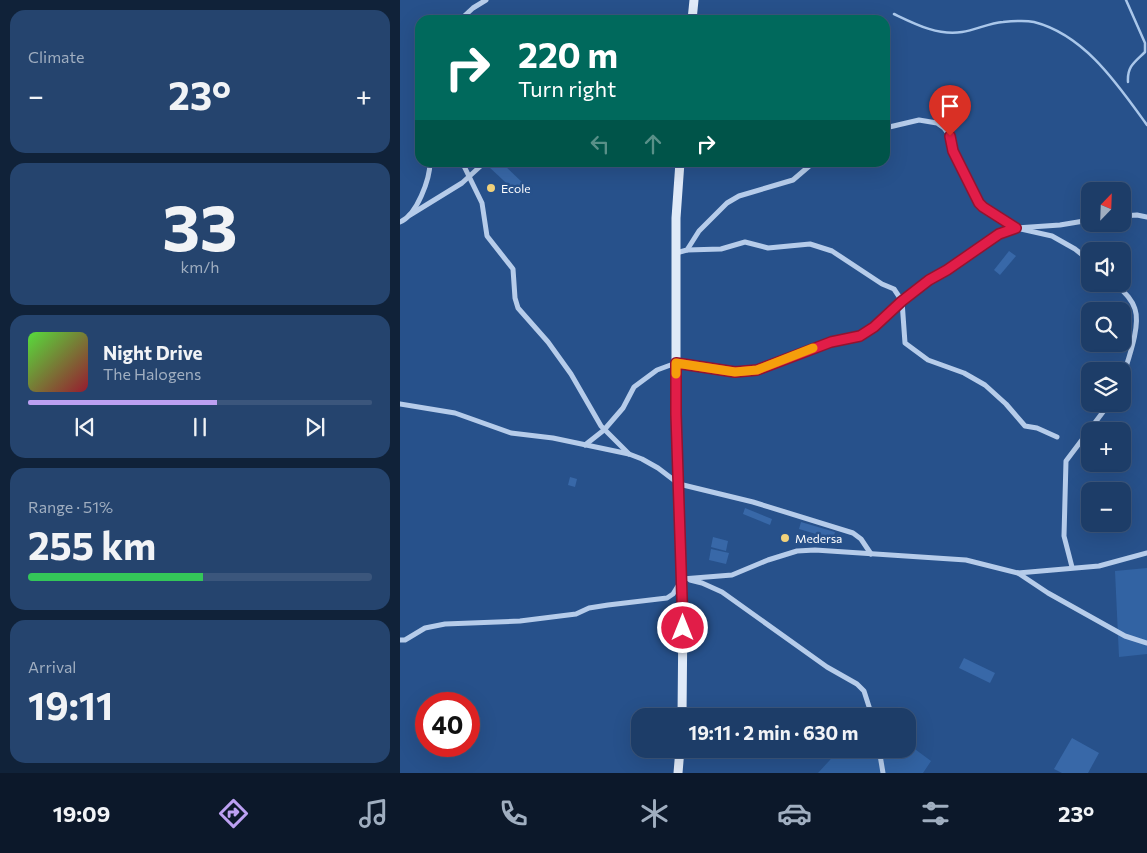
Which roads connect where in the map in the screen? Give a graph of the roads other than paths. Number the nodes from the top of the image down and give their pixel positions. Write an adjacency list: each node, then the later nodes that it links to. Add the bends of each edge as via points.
1 (486, 0): 3 (street)
2 (694, 0): 4 (street)
3 (465, 15)
4 (692, 15)
5 (890, 127): 17 (street, via 919,120 944,128 979,203)
6 (429, 167): 12 (street, via 427,180)
7 (465, 167): 11 (street)
8 (480, 167): 11 (street)
9 (680, 167): 19 (street)
10 (808, 167): 18 (street, via 793,180 739,196 727,203 699,231)
11 (470, 176): 12 (street); 27 (street, via 482,202 488,236 513,269 518,308 571,374)
12 (410, 215): 15 (street)
13 (1131, 215): 14 (street)
14 (1147, 217)
15 (400, 222)
16 (1081, 222): 17 (street)
17 (1016, 228): 20 (street, via 1052,236); 22 (street, via 999,234)
18 (687, 250): 19 (street); 22 (street, via 721,249 745,242 768,248 810,244 832,251 894,289)
19 (676, 253): 24 (street)
20 (1081, 254)
21 (1123, 292): 23 (street, via 1136,311 1136,332)
22 (902, 301): 24 (street, via 860,336 831,342 757,370 735,372); 28 (street, via 906,343 928,360 964,373 985,385 1025,426)
23 (1127, 362)
24 (676, 363): 27 (street, via 640,381); 31 (street)
25 (400, 404): 29 (street, via 455,413 511,432)
26 (1103, 412): 34 (street, via 1066,461 1064,536)
27 (604, 430): 29 (street); 30 (street)
28 (1057, 437)
29 (586, 445): 30 (street)
30 (629, 454): 31 (street, via 642,458)
31 (678, 484): 32 (street, via 753,502 853,533); 36 (street)
32 (871, 554): 35 (street, via 966,560); 36 (street, via 797,551 732,574)
33 (1147, 554): 34 (street, via 1099,566)
34 (1072, 567): 35 (street)
35 (1018, 573): 38 (street, via 1125,636)
36 (682, 578): 37 (street, via 674,594 667,598 520,621 445,624 425,628); 39 (street); 40 (street, via 722,592 827,667 857,684 864,691)
37 (400, 640)
38 (1147, 643)
39 (682, 708)
40 (869, 708)
41 (679, 758): 43 (street)
42 (880, 758): 44 (street)
43 (678, 773)
44 (883, 773)

